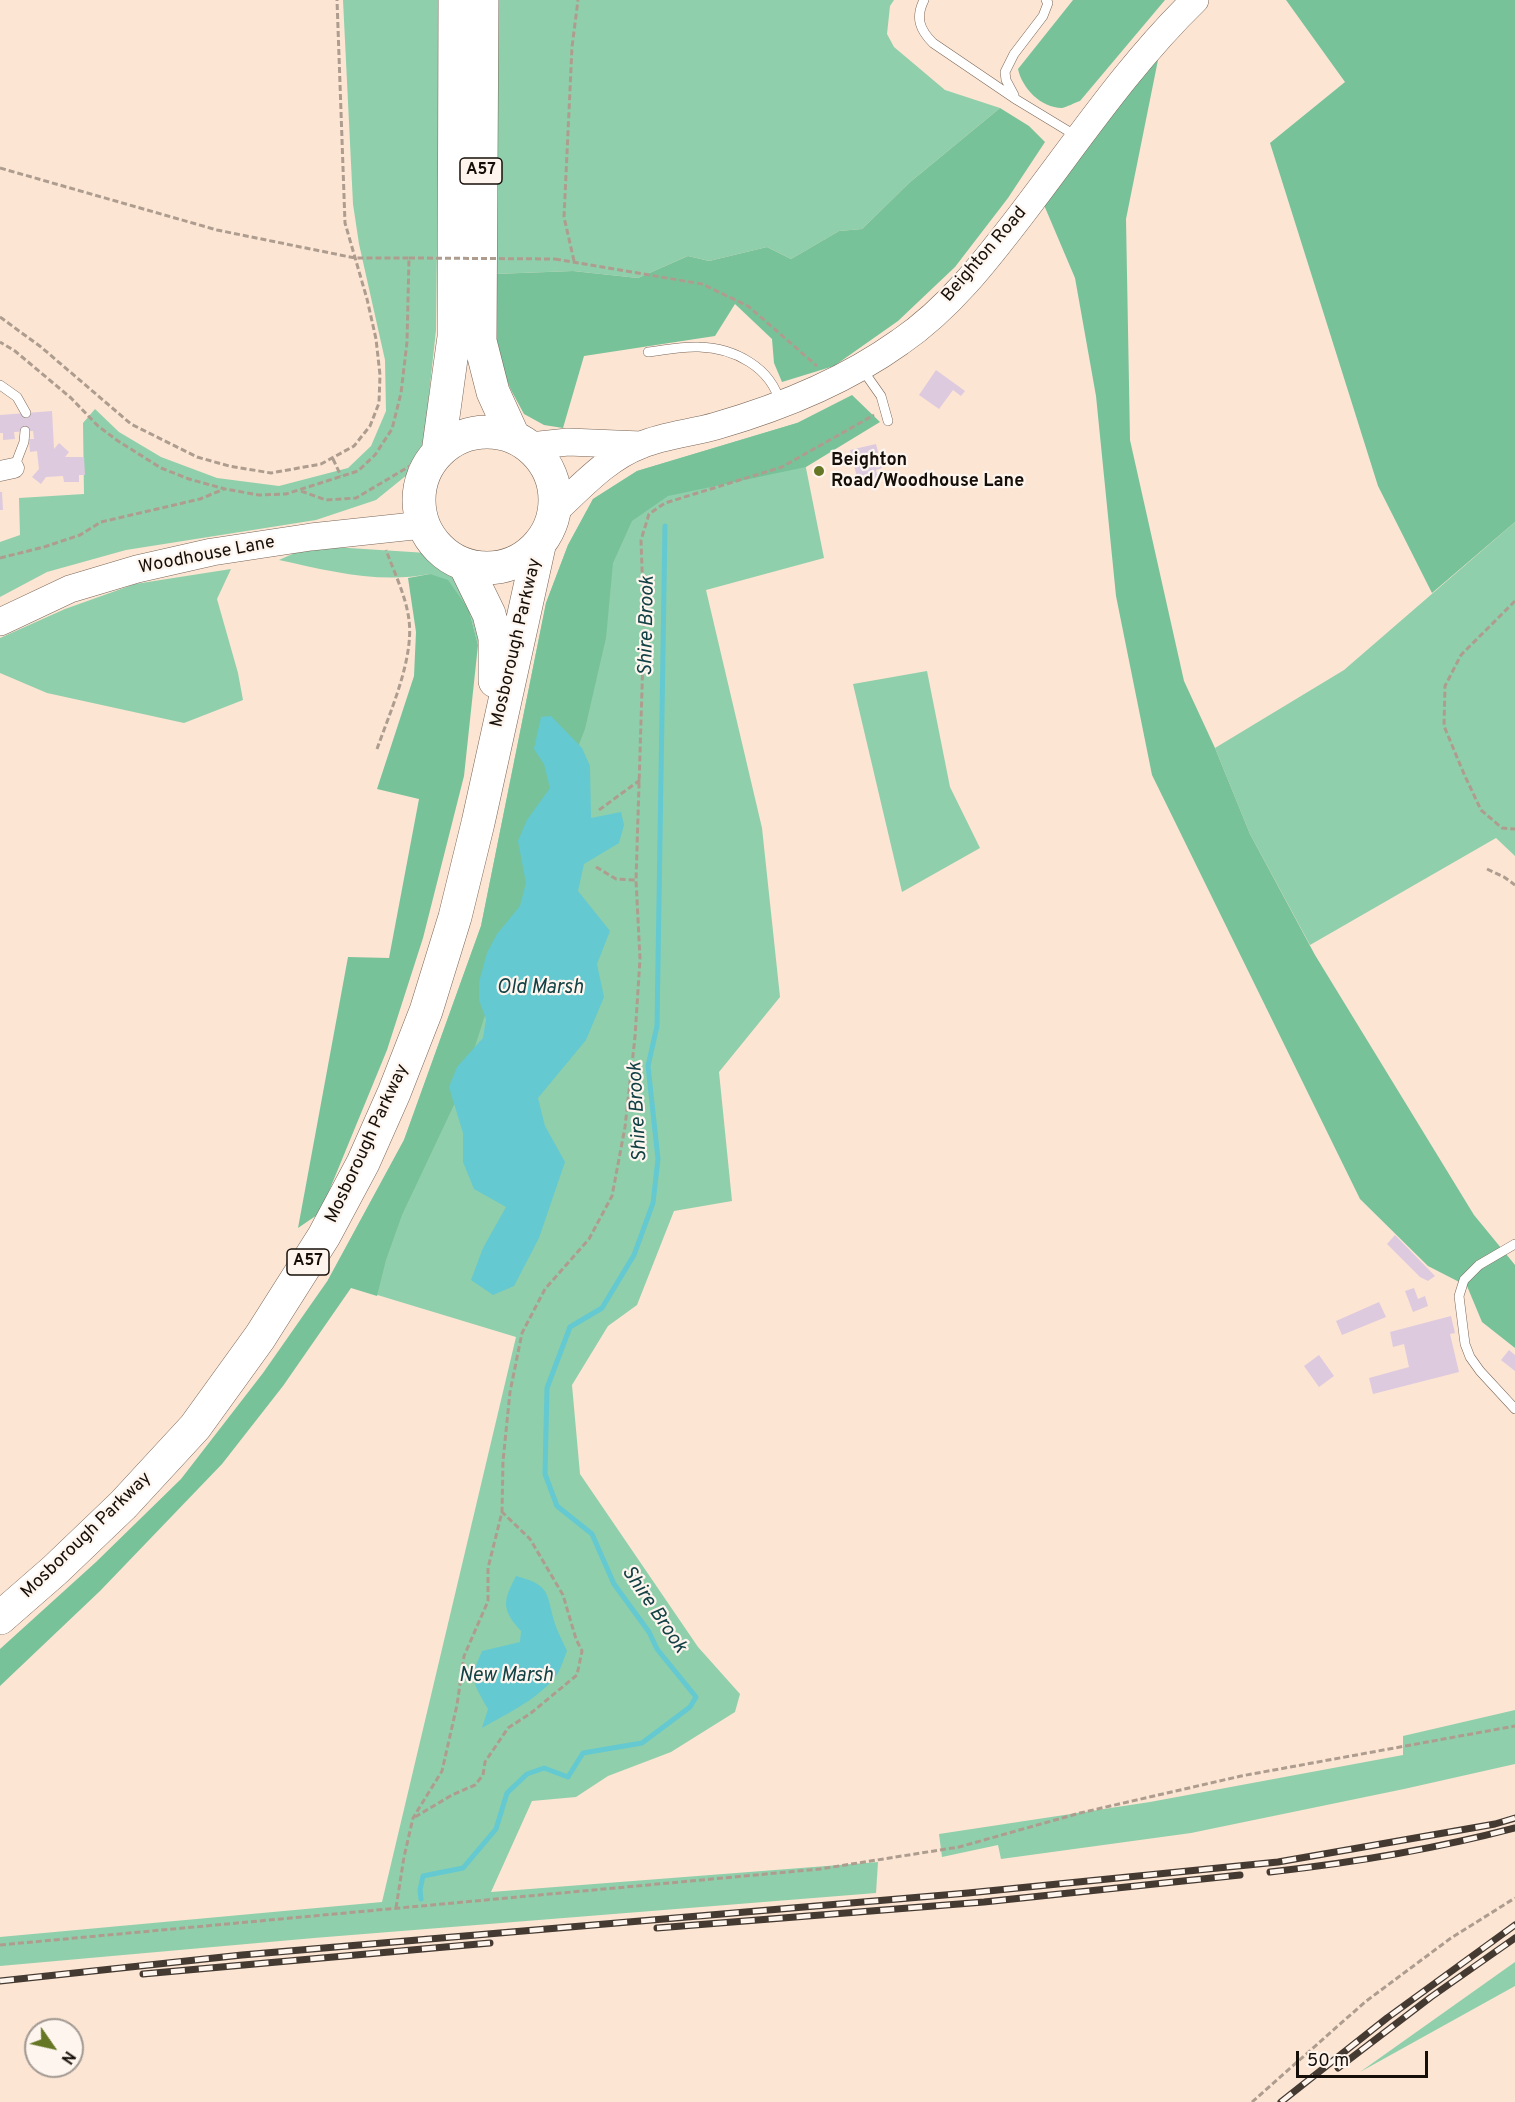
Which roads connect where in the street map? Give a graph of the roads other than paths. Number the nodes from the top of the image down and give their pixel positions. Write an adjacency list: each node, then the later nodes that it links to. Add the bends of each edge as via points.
1 (455, 0): 17 (highway, A57, via 454,337)
2 (482, 0): 15 (highway, A57, via 480,341 494,392)
3 (924, 0): 6 (lane, via 919,23 933,44)
4 (1046, 0): 6 (lane, via 1043,16 1005,72)
5 (1195, 0): 7 (street, Beighton Road, via 1140,59)
6 (1017, 100): 7 (lane)
7 (1080, 138): 9 (street, Beighton Road, via 967,282 902,341)
8 (648, 352): 11 (lane, via 697,347 722,349 759,369 777,391)
9 (861, 368): 11 (street, Beighton Road); 13 (lane, via 881,396)
10 (0, 385): 12 (lane, via 17,397)
11 (780, 405): 16 (street, Beighton Road)
12 (26, 413)
13 (888, 421)
14 (25, 431): 18 (lane)
15 (522, 441): 16 (street, Beighton Road); 17 (highway, via 479,431 457,439); 19 (highway, via 550,473)
16 (641, 445): 19 (street, Beighton Road, via 612,461)
17 (436, 455): 20 (highway, via 423,475 418,498)
18 (7, 470)
19 (555, 511): 21 (highway)
20 (423, 525): 22 (highway, via 444,554); 23 (street, Woodhouse Lane, via 212,552 137,569 70,589)
21 (539, 546): 22 (highway, via 520,561 501,568); 24 (highway, Mosborough Parkway / A57)
22 (465, 566): 24 (highway, Mosborough Parkway / A57, via 489,614 495,638)
23 (0, 622)
24 (496, 740): 27 (highway, Mosborough Parkway / A57, via 457,906 426,1011 363,1163 324,1236 260,1337 195,1427 123,1505)
25 (1515, 1244): 26 (lane, via 1479,1265 1464,1280 1459,1296 1470,1357)
26 (1515, 1409)
27 (0, 1618)

